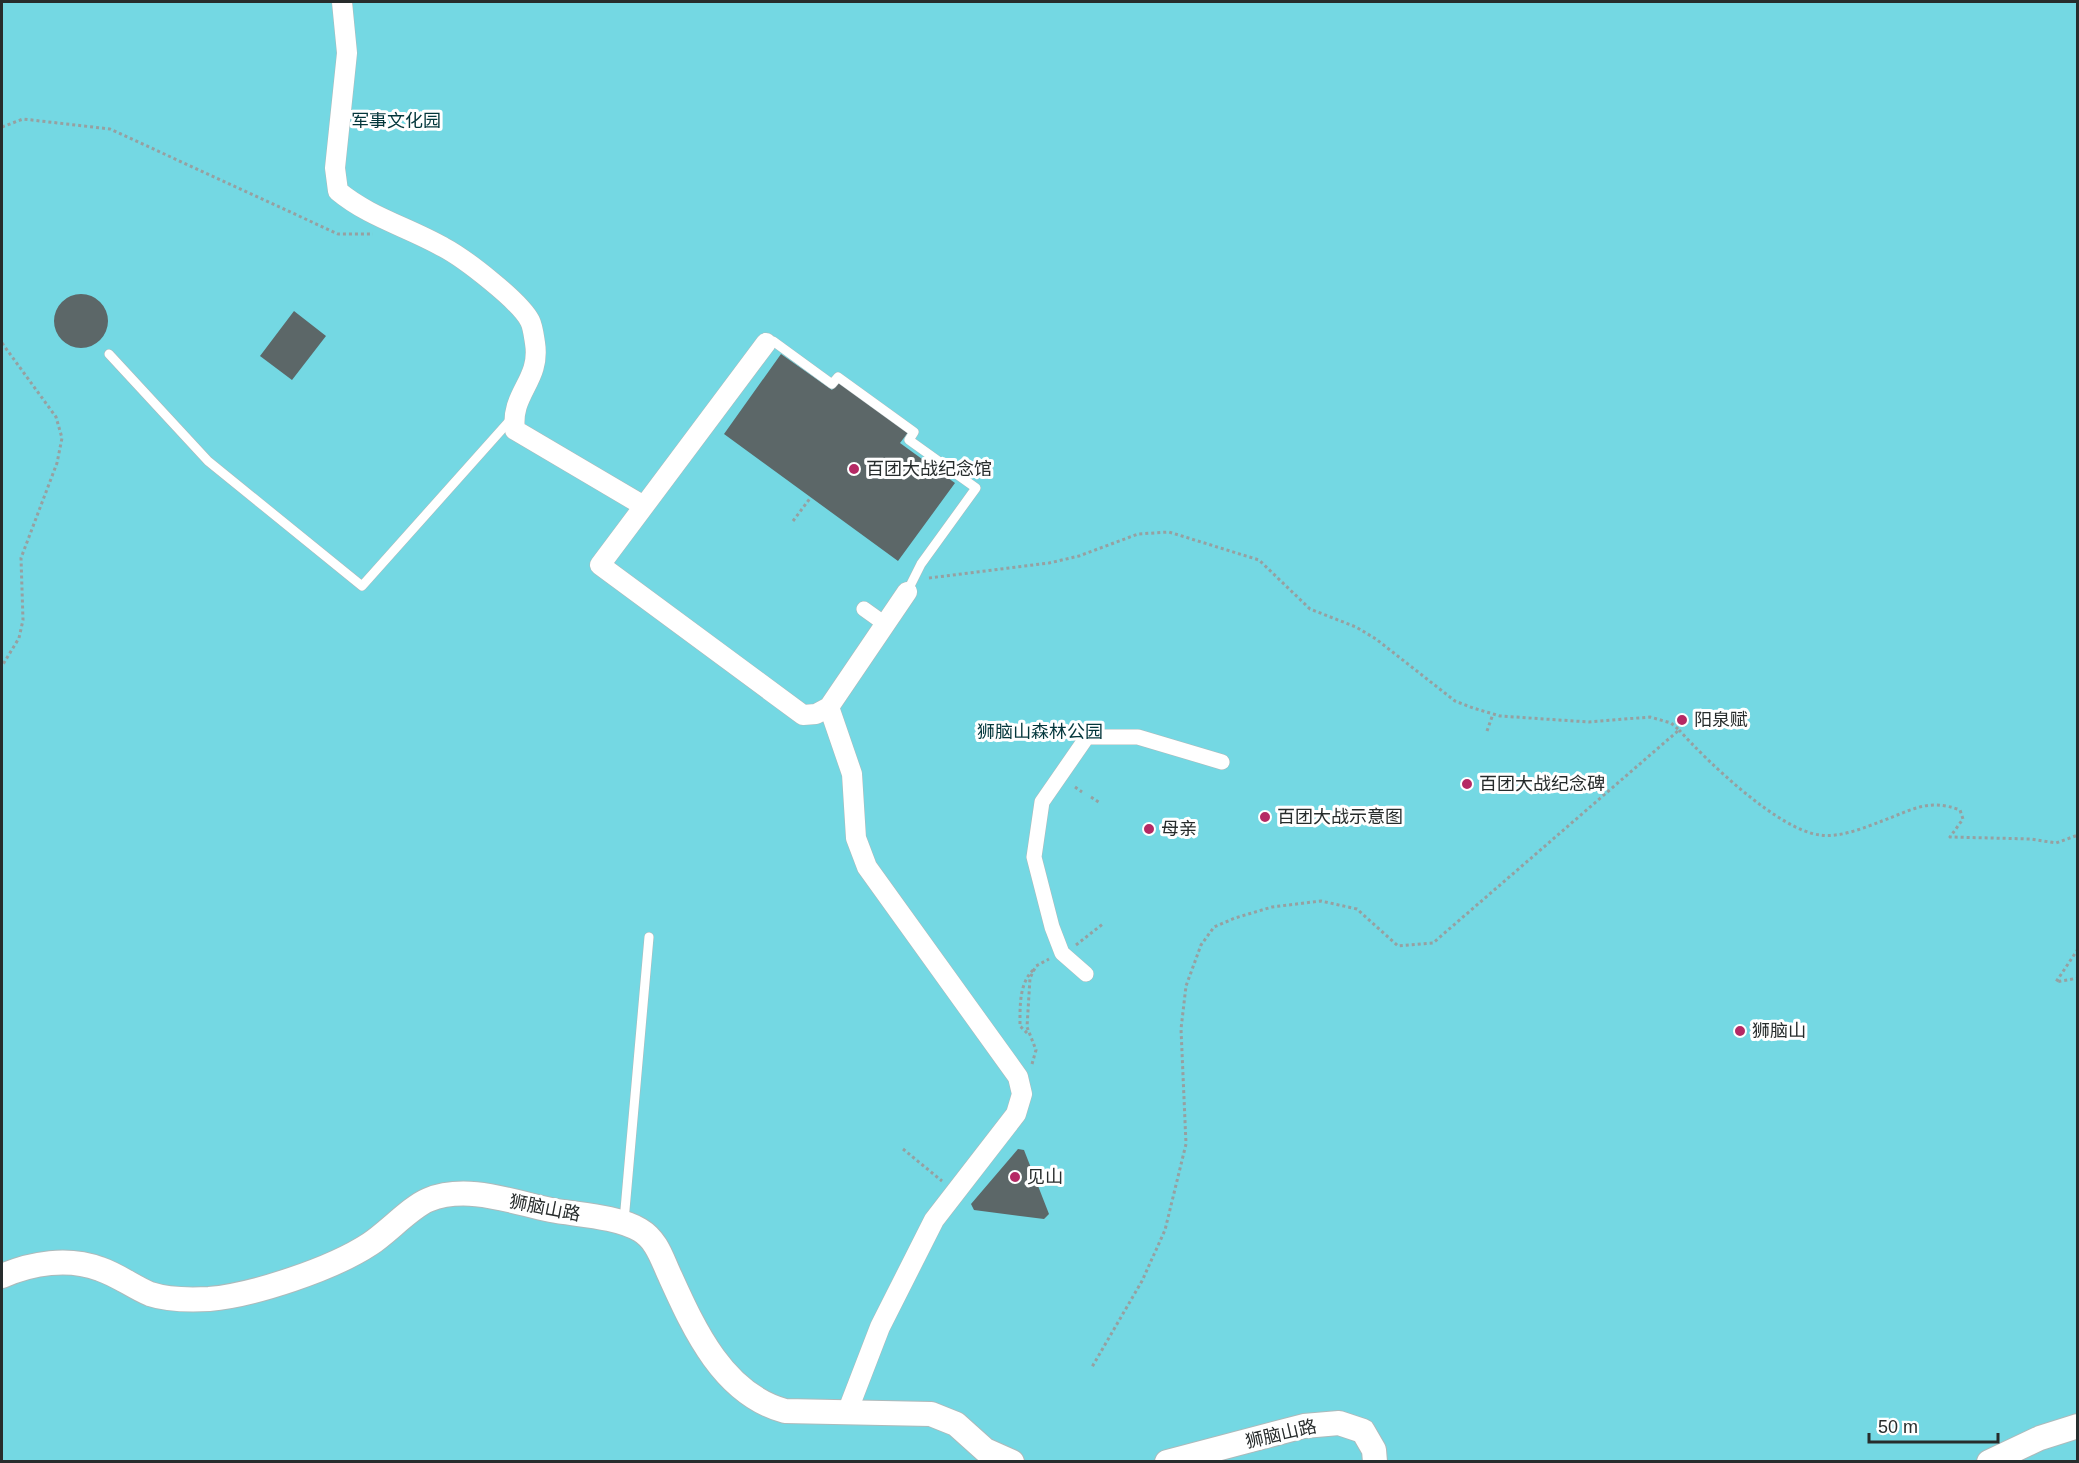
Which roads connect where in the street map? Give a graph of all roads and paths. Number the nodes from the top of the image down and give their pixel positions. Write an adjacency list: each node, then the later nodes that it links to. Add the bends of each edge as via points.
1 (342, 2): 3 (street, via 347,53 335,168 338,191 357,207)
2 (2, 127): 3 (path, via 23,119 110,129 338,234 370,235)
3 (396, 225): 7 (street, via 444,247 488,279 530,320 537,358)
4 (2, 343): 14 (path, via 56,417 62,438 57,463 21,558 23,620 19,638)
5 (766, 343): 9 (street); 11 (lane, via 773,341 832,384 838,376 914,432 909,440 976,488 921,564)
6 (109, 354): 7 (lane, via 208,461 362,586)
7 (513, 416): 9 (street, via 515,430)
8 (811, 497): 10 (path)
9 (644, 506): 15 (street, via 600,565 803,714 816,714)
10 (793, 521)
11 (907, 592): 13 (street); 16 (path, via 927,578 1049,563 1138,534 1169,532 1260,560 1310,609 1376,639 1455,701)
12 (864, 609): 13 (street)
13 (885, 624): 15 (street)
14 (2, 666)
15 (829, 707): 36 (street, via 852,774 856,838 867,867 1018,1077 1022,1094 1016,1114)
16 (1493, 714): 17 (path, via 1607,722 1650,717 1671,723); 18 (path)
17 (1679, 730): 24 (path, via 1713,767 1793,827 1808,833 1823,836 1860,829 1923,806 1942,804 1960,810 1964,819 1950,837 2031,838 2056,843); 39 (path, via 1433,943 1398,946 1357,909 1321,901 1272,907 1214,927 1201,945 1186,986 1181,1029 1186,1144 1165,1230 1142,1281)
18 (1486, 731)
19 (1222, 762): 30 (street, via 1138,736 1087,737 1047,795 1039,811 1034,857 1062,953)
20 (1074, 787): 21 (path)
21 (1082, 792)
22 (1091, 797): 23 (path)
23 (1100, 803)
24 (2078, 835)
25 (1104, 923): 27 (path)
26 (649, 937): 37 (lane)
27 (1075, 946)
28 (2078, 949): 32 (path, via 2056,982)
29 (1036, 966): 34 (path, via 1024,978 1020,1005 1020,1026)
30 (1086, 974)
31 (1030, 978): 33 (path)
32 (2078, 978)
33 (1027, 1027)
34 (1028, 1034)
35 (903, 1149): 36 (path)
36 (955, 1191): 40 (street, via 934,1220 879,1327)
37 (624, 1224): 38 (street, 狮脑山路, via 479,1194 451,1195 428,1200 369,1245 336,1261 222,1298 173,1299 150,1294 99,1268 69,1262 36,1264); 40 (street, 狮脑山路, via 648,1235 656,1245 688,1316 708,1349 744,1391 785,1411)
38 (2, 1276)
39 (1092, 1367)
40 (848, 1410): 42 (street, 狮脑山路, via 931,1414 956,1424 984,1450)
41 (2078, 1426): 45 (street)
42 (1012, 1461)
43 (1167, 1461): 44 (street, 狮脑山路, via 1304,1426 1339,1423 1363,1431 1374,1450)
44 (1375, 1461)
45 (1989, 1461)

